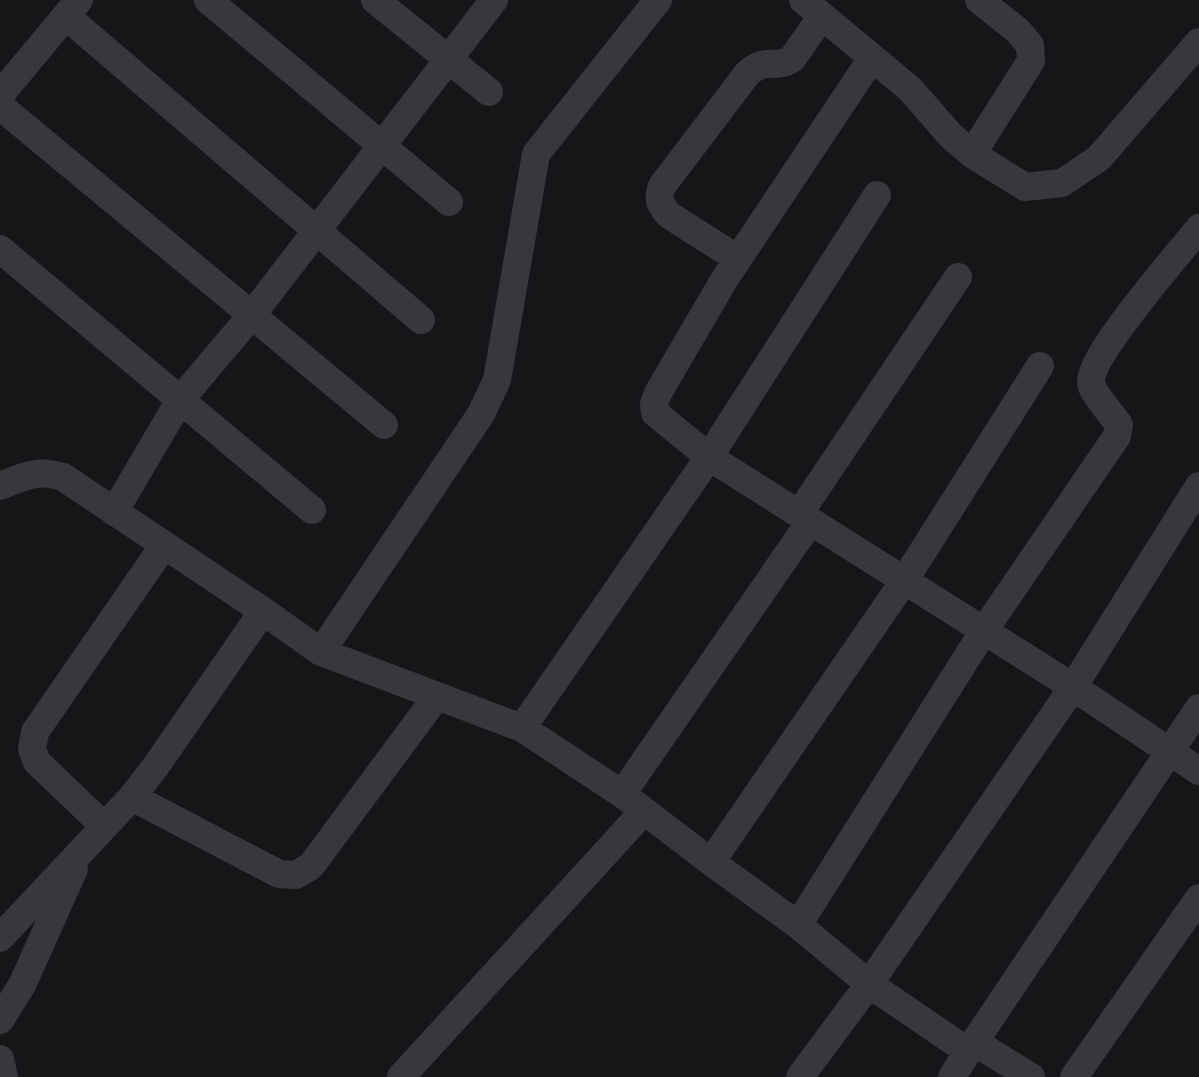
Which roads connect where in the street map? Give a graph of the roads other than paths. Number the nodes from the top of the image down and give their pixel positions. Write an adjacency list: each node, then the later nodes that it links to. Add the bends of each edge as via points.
1 (208, 0): 14 (street)
2 (375, 0): 10 (street)
3 (494, 0): 10 (street)
4 (658, 0): 38 (street, via 536,154 497,380 481,414)
5 (979, 0): 15 (street, via 1030,45 1031,61)
6 (73, 8): 12 (street); 19 (street)
7 (812, 8): 9 (street); 21 (street, via 792,59 785,64 761,63 747,74 658,196 669,215)
8 (1199, 42): 15 (street, via 1099,158 1062,183 1025,188)
9 (872, 58): 15 (street, via 910,89); 21 (street)
10 (447, 59): 11 (street); 14 (street)
11 (489, 92)
12 (0, 95)
13 (0, 106): 23 (street)
14 (381, 145): 17 (street); 19 (street)
15 (972, 154)
16 (878, 195): 28 (street)
17 (449, 202)
18 (1199, 228): 37 (street, via 1119,327 1096,364 1090,386 1119,425 1117,436)
19 (317, 230): 23 (street); 24 (street)
20 (0, 249): 26 (street)
21 (738, 259): 28 (street, via 654,404 655,413)
22 (958, 277): 33 (street)
23 (251, 316): 26 (street); 27 (street)
24 (421, 320)
25 (1040, 366): 35 (street)
26 (180, 400): 31 (street); 32 (street)
27 (384, 425)
28 (709, 457): 33 (street); 42 (street)
29 (0, 486): 32 (street, via 45,472 63,477)
30 (1199, 486): 39 (street)
31 (312, 510)
32 (114, 512): 34 (street)
33 (805, 518): 35 (street); 46 (street)
34 (164, 545): 36 (street); 47 (street, via 35,732 32,749 37,762)
35 (904, 581): 37 (street); 49 (street)
36 (263, 611): 38 (street); 45 (street)
37 (983, 632): 39 (street); 51 (street)
38 (321, 652): 40 (street)
39 (1073, 687): 43 (street); 53 (street)
40 (437, 696): 42 (street); 45 (street, via 310,866 296,875 279,874)
41 (1199, 708): 43 (street)
42 (522, 728): 46 (street)
43 (1171, 752): 44 (street); 55 (street)
44 (1199, 771)
45 (132, 797): 47 (street)
46 (633, 802): 49 (street); 58 (street)
47 (104, 826): 48 (street)
48 (83, 848): 52 (street); 54 (street, via 22,985)
49 (711, 862): 51 (street)
50 (1199, 898): 61 (street)
51 (798, 925): 53 (street)
52 (0, 938)
53 (869, 984): 55 (street, via 964,1049); 59 (street)
54 (0, 1020)
55 (963, 1058): 60 (street)
56 (0, 1059): 57 (street)
57 (4, 1077)
58 (401, 1077)
59 (800, 1077)
60 (1031, 1077)
61 (1074, 1077)

